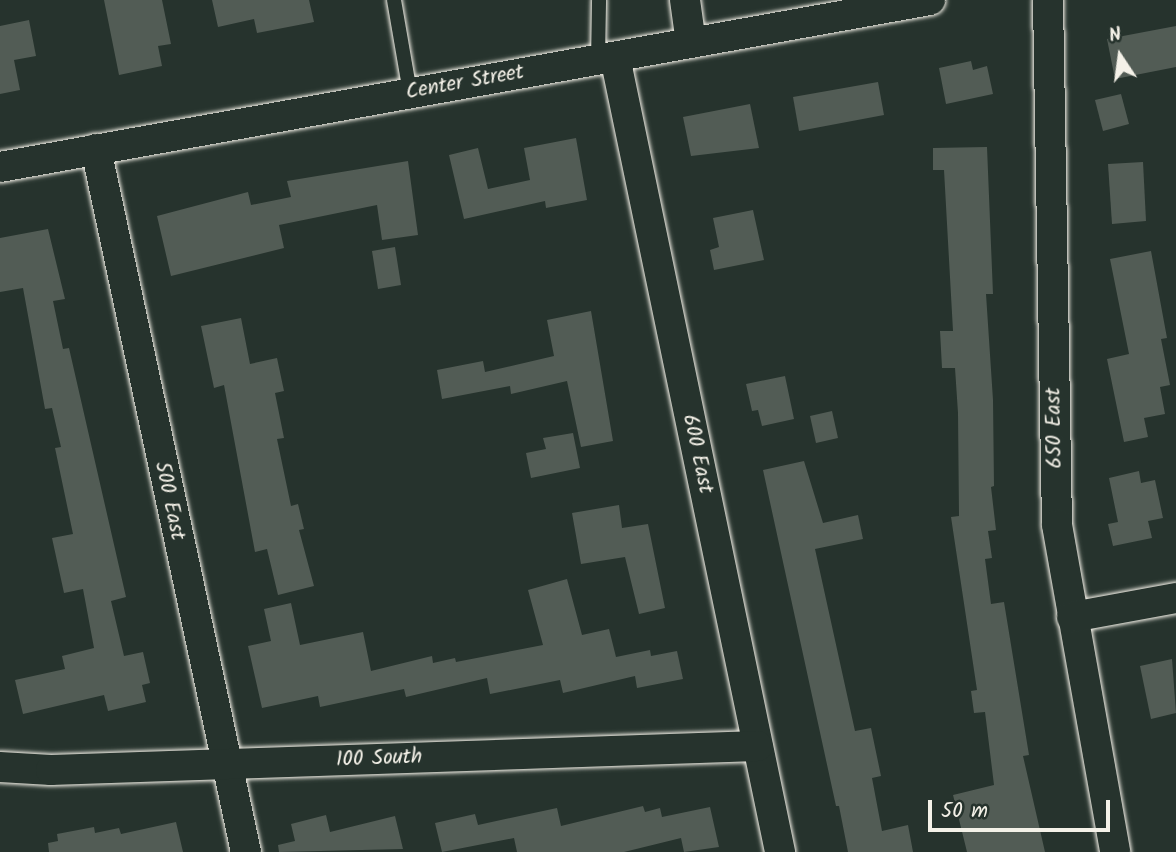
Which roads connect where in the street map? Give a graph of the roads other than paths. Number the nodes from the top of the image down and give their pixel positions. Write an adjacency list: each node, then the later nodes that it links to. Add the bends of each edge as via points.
1 (394, 0): 8 (lane)
2 (599, 0): 7 (lane)
3 (685, 0): 6 (street)
4 (930, 0): 6 (street, Center Street)
5 (1048, 0): 12 (street, 650 East, via 1056,508)
6 (691, 43): 7 (street, Center Street)
7 (606, 58): 8 (street, Center Street); 13 (street, 600 East)
8 (410, 93): 9 (street, Center Street)
9 (96, 149): 10 (street, Center Street); 14 (street, 500 East)
10 (0, 167)
11 (1176, 598): 12 (street)
12 (1072, 617): 18 (street, 650 East)
13 (758, 746): 14 (street, 100 South); 17 (street, 600 East)
14 (225, 764): 15 (street, 100 South, via 51,770); 16 (street, 500 East)
15 (0, 767)
16 (246, 852)
17 (780, 852)
18 (1115, 852)

